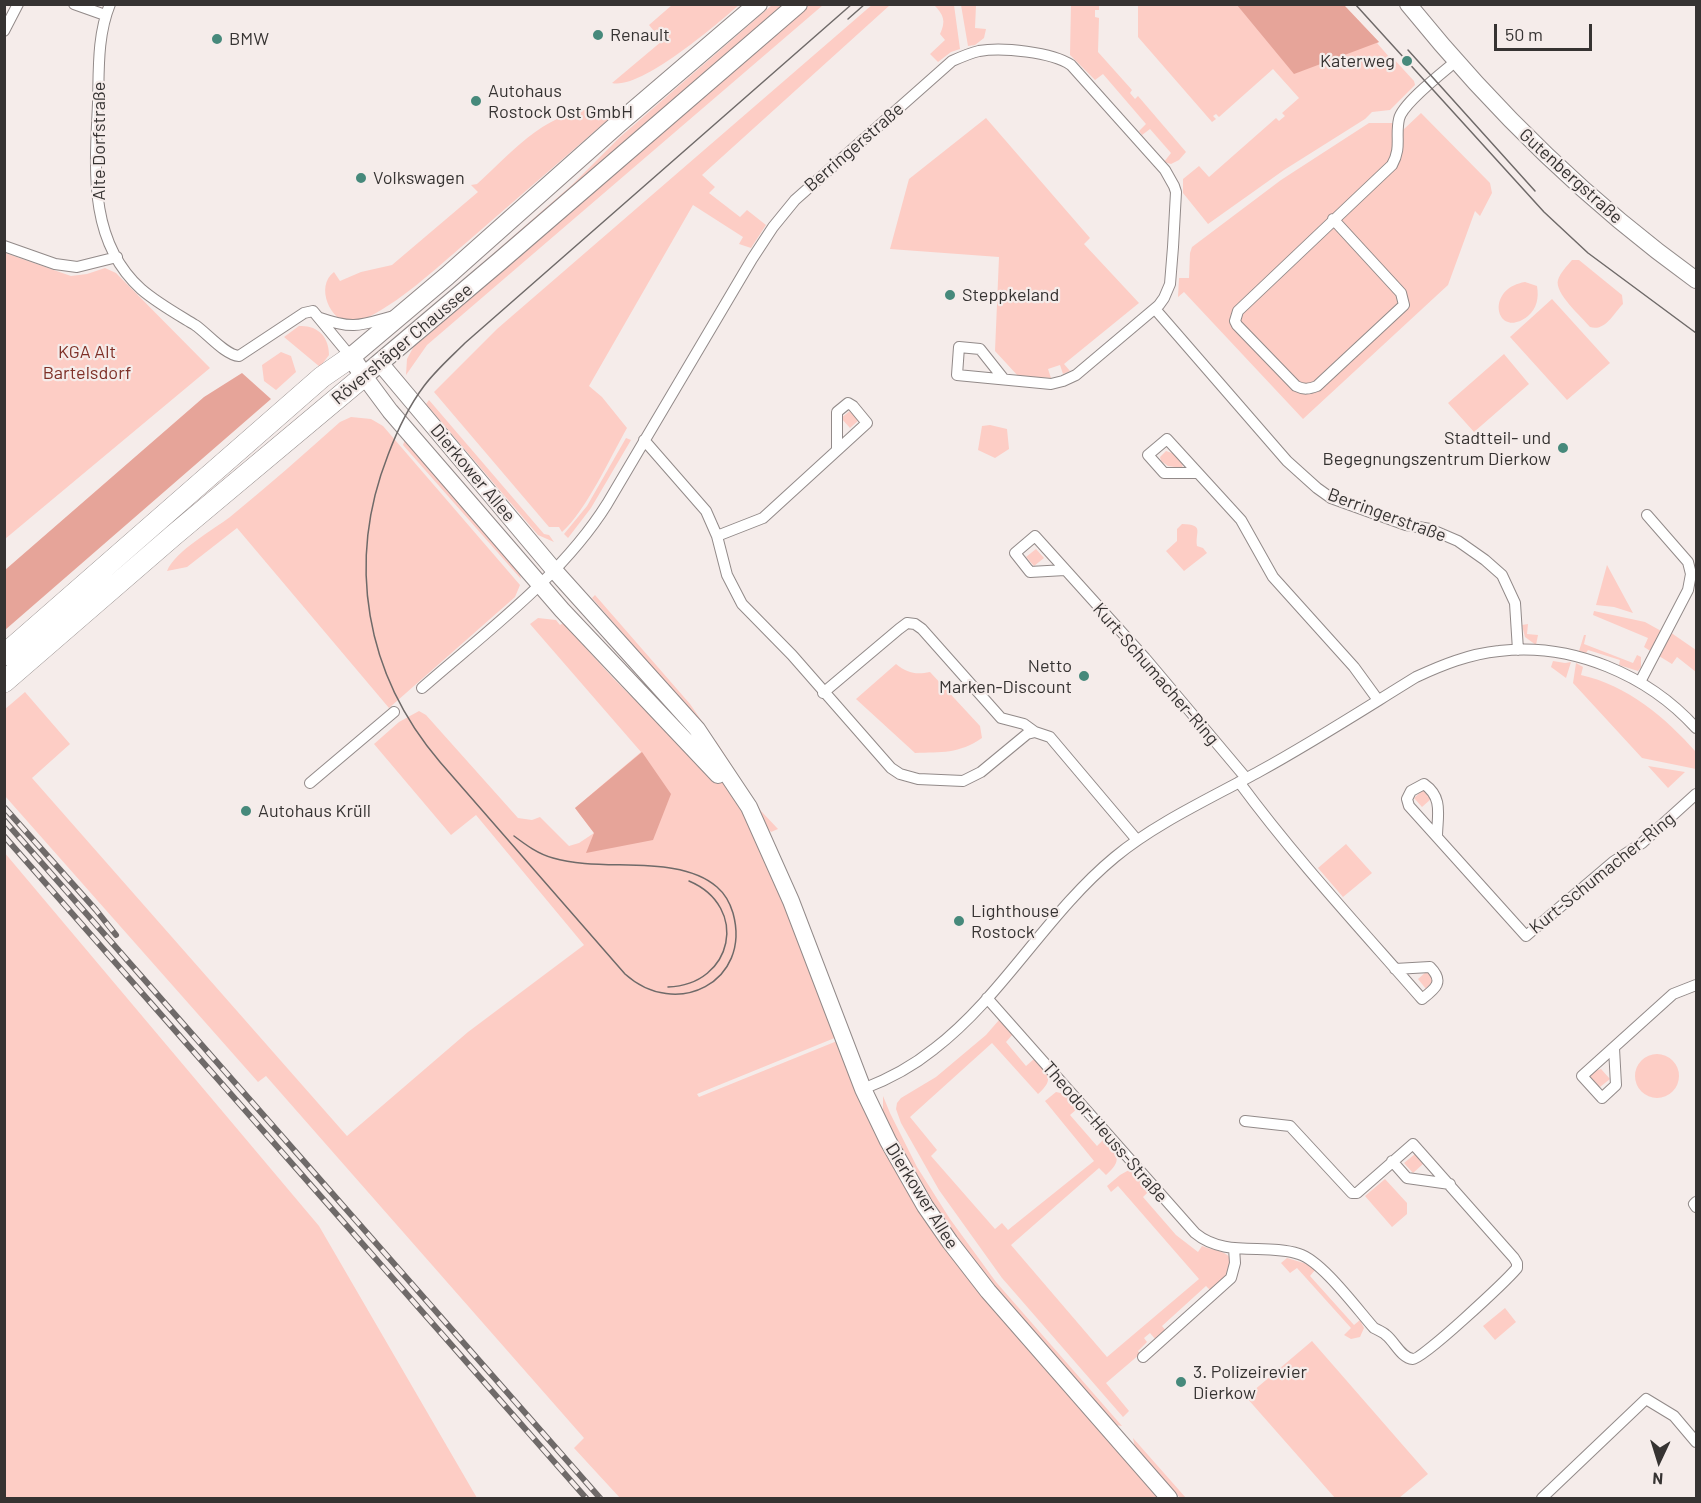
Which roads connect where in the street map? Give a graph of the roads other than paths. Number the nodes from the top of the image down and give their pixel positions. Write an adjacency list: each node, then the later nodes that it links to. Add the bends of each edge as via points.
1 (18, 4): 7 (street)
2 (74, 4): 6 (street)
3 (758, 4): 14 (main road, Rövershäger Chaussee)
4 (798, 4): 17 (main road, Rövershäger Chaussee)
5 (1408, 4): 8 (main road, Gutenbergstraße)
6 (108, 10): 11 (street, Alte Dorfstraße, via 100,52 96,193 102,227)
7 (4, 31)
8 (1455, 62): 9 (street, via 1401,113 1397,155 1392,165); 12 (main road, Gutenbergstraße, via 1535,146 1588,194)
9 (1334, 219): 9 (street, via 1401,293 1404,305 1317,386 1302,389 1236,325 1235,316)
10 (4, 246): 11 (street, via 77,267)
11 (117, 257): 15 (street, Alte Dorfstraße, via 141,288 232,355 238,356 304,313 313,312)
12 (1696, 280)
13 (1155, 309): 18 (street, Berringerstraße, via 1076,375 1063,381 1037,384); 19 (street, Berringerstraße, via 1170,284 1173,247 1176,192 1165,170 1071,65 1043,54 979,51 952,61 795,200 752,259); 27 (street, Berringerstraße, via 1287,460 1317,488 1331,498 1406,525 1430,528 1458,541 1502,575 1515,603)
14 (404, 313): 15 (street, Rövershäger Chaussee, via 359,326 342,326); 16 (main road, Rövershäger Chaussee)
15 (319, 318): 16 (street)
16 (351, 357): 17 (main road, Dierkower Allee); 28 (highway, Rövershäger Chaussee, via 313,385)
17 (372, 369): 24 (main road, Dierkower Allee); 26 (main road, Dierkower Allee, via 390,411); 29 (highway, Rövershäger Chaussee)
18 (1003, 378): 18 (street, Berringerstraße, via 981,350 959,347 957,375)
19 (644, 440): 23 (street, via 706,511); 24 (street, Berringerstraße, via 596,522)
20 (837, 450): 23 (street, via 763,518)
21 (1198, 473): 33 (street, via 1241,520 1273,577)
22 (1647, 515): 30 (street, via 1688,562 1691,574 1688,590)
23 (717, 536): 32 (street, via 737,597)
24 (554, 570): 26 (street, Berringerstraße); 41 (main road, Dierkower Allee, via 697,729 749,807)
25 (1065, 570): 37 (street, Kurt-Schumacher-Ring, via 1145,658)
26 (540, 582): 31 (street); 41 (main road, Dierkower Allee, via 725,783)
27 (1518, 650): 30 (street, via 1553,652 1585,660); 33 (street, via 1475,655 1442,665)
28 (4, 655)
29 (4, 682)
30 (1640, 682): 35 (street)
31 (422, 688)
32 (823, 693): 36 (street, via 891,768 918,779 957,782 972,778 1020,739); 36 (street, via 899,628 915,624 1001,718 1024,724)
33 (1378, 700): 37 (street)
34 (394, 712): 38 (street)
35 (1696, 728)
36 (1035, 732): 42 (street, via 1050,737)
37 (1243, 780): 42 (street); 43 (street, Kurt-Schumacher-Ring, via 1262,813)
38 (310, 783)
39 (1696, 794): 40 (street, Kurt-Schumacher-Ring, via 1526,936)
40 (1437, 837): 40 (street, Kurt-Schumacher-Ring, via 1409,806 1407,799 1417,786 1424,784 1438,800)
41 (763, 840): 47 (main road, Dierkower Allee, via 791,901)
42 (1137, 840): 45 (street, via 1076,893)
43 (1395, 969)
44 (1696, 985): 46 (street, via 1673,994)
45 (987, 998): 47 (street, via 936,1048 903,1070); 53 (street, Theodor-Heuss-Straße, via 1195,1233 1212,1244)
46 (1614, 1048)
47 (863, 1089): 56 (main road, Dierkower Allee, via 925,1206 968,1266)
48 (1245, 1121): 49 (street, Theodor-Heuss-Straße, via 1290,1126 1352,1193 1357,1193)
49 (1392, 1161): 50 (street, via 1407,1178); 50 (street, Theodor-Heuss-Straße, via 1413,1144)
50 (1450, 1184): 53 (street, Theodor-Heuss-Straße, via 1514,1258 1517,1268 1418,1358 1405,1356 1386,1334 1374,1328 1309,1258 1290,1252)
51 (1696, 1202): 52 (street)
52 (1696, 1207)
53 (1234, 1248): 54 (street, via 1231,1278)
54 (1143, 1357)
55 (1696, 1442): 57 (street, via 1674,1416 1646,1399)
56 (1169, 1498)
57 (1543, 1498)

